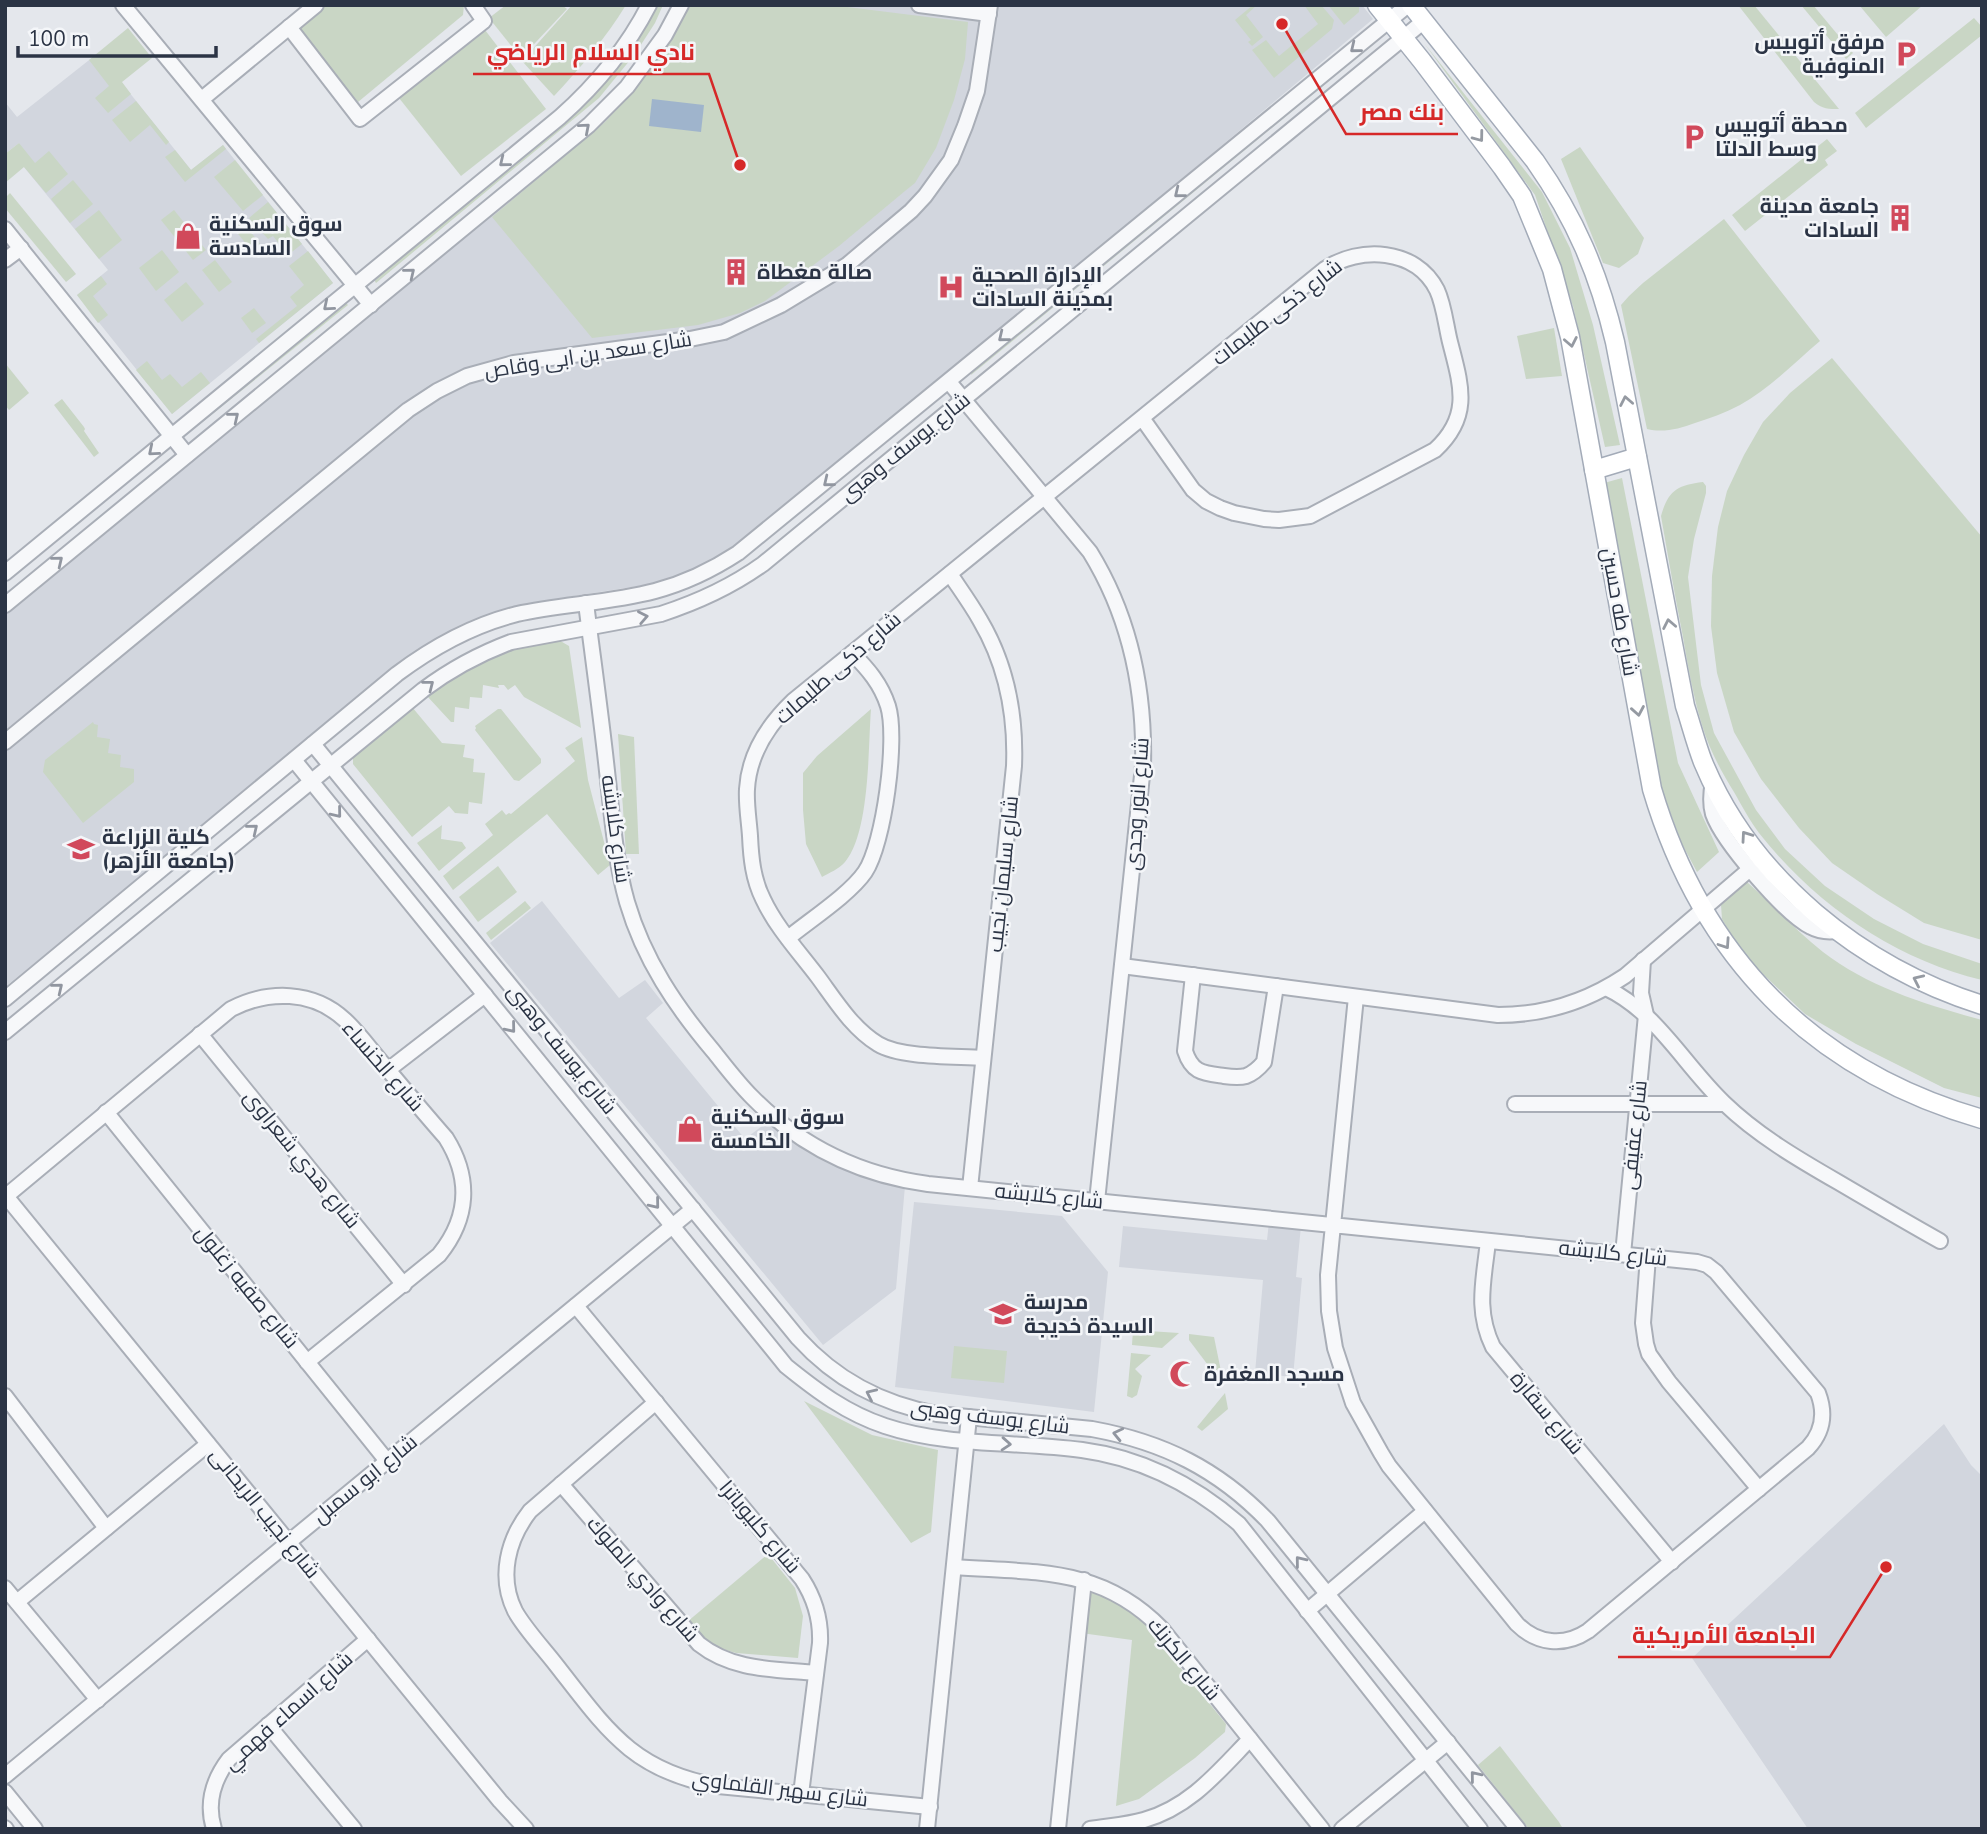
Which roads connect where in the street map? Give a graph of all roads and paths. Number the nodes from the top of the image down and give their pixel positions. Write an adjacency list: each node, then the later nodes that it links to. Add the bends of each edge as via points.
1 (123, 5): 14 (street)
2 (316, 5): 12 (street)
3 (472, 5): 12 (street, via 484,21 360,119)
4 (649, 5): 18 (street, one-way to 18, via 615,59 580,99)
5 (681, 5): 19 (street, one-way to 5, via 589,125 627,87 665,36)
6 (919, 5): 9 (street)
7 (1377, 5): 10 (main road, شارع طه حسين)
8 (1409, 5): 10 (street, شارع يوسف وهبى); 11 (main road)
9 (989, 10): 34 (street, شارع سعد بن ابى وقاص, via 977,91 950,160 911,211 847,265 781,305 724,332 514,363 467,376 437,391 408,410)
10 (1390, 20): 13 (main road, شارع طه حسين); 20 (street, شارع يوسف وهبى, one-way to 20)
11 (1424, 20): 13 (street, شارع يوسف وهبى); 25 (main road, one-way to 11, via 1609,315 1580,236 1535,161)
12 (289, 27): 14 (street)
13 (1403, 37): 21 (street, شارع يوسف وهبى); 26 (main road, شارع طه حسين, one-way to 26, via 1502,167 1533,220 1565,314)
14 (202, 99): 18 (street)
15 (5, 229): 16 (street)
16 (21, 248): 17 (street); 23 (street)
17 (5, 260)
18 (354, 284): 19 (street); 23 (street, one-way to 23)
19 (371, 305): 24 (street, one-way to 19)
20 (949, 382): 21 (street, شارع انور وجدى); 30 (street, شارع يوسف وهبى, one-way to 30, via 753,543 722,563 652,592)
21 (964, 399): 27 (street, شارع انور وجدى); 32 (street, شارع يوسف وهبى, one-way to 21, via 684,607 745,577)
22 (1142, 418): 22 (street, شارع ذكى طليمات, via 1341,260 1371,253 1394,257 1414,266 1437,291 1461,392 1459,414 1450,434 1425,456 1310,516 1256,518 1206,501 1192,491); 27 (street, شارع ذكى طليمات)
23 (172, 435): 24 (street); 28 (street, one-way to 28)
24 (187, 456): 31 (street, one-way to 24)
25 (1637, 457): 26 (main road); 39 (main road, one-way to 25, via 1685,706)
26 (1594, 470): 41 (main road, شارع طه حسين, one-way to 41, via 1652,789 1671,847)
27 (1044, 497): 29 (street, شارع ذكى طليمات); 45 (street, شارع انور وجدى, via 1103,573 1137,674 1143,766)
28 (5, 573)
29 (950, 574): 33 (street, شارع ذكى طليمات); 56 (street, شارع سليمان نجيب, via 990,639 1006,682 1014,724 1014,766)
30 (586, 603): 32 (street, شارع كلابشه); 35 (street, شارع يوسف وهبى, via 517,614 454,637 397,674)
31 (5, 605)
32 (589, 626): 37 (street, شارع يوسف وهبى, one-way to 32, via 456,667 511,642); 63 (street, شارع كلابشه, via 622,882 642,945 674,1002 749,1094 813,1146 886,1176)
33 (852, 653): 43 (street, شارع ذكى طليمات, via 781,713 762,739 748,778 754,874 763,899); 43 (street, via 879,685 892,722 880,837 871,863 856,884)
34 (5, 742)
35 (313, 744): 36 (street, شارع يوسف وهبى); 37 (street, شارع يوسف وهبى)
36 (294, 760): 38 (street, شارع يوسف وهبى); 51 (street, شارع يوسف وهبى)
37 (330, 766): 38 (street, شارع يوسف وهبى); 66 (street, شارع يوسف وهبى)
38 (311, 782): 49 (street, شارع يوسف وهبى, one-way to 49); 54 (street, شارع يوسف وهبى, one-way to 38)
39 (1713, 782): 40 (street, via 1713,814); 42 (main road, one-way to 39, via 1764,860)
40 (1750, 869): 41 (street); 42 (street, via 1806,925)
41 (1702, 909): 44 (street); 62 (main road, شارع طه حسين, one-way to 62, via 1752,977 1819,1040 1897,1088)
42 (1838, 931): 52 (main road, one-way to 42, via 1897,970)
43 (788, 938): 56 (street, شارع ذكى طليمات, via 846,1014 879,1045 900,1052)
44 (1643, 960): 48 (street); 53 (street, شارع عفيفى, via 1641,993)
45 (1122, 966): 46 (street); 65 (street, شارع انور وجدى)
46 (1193, 975): 47 (street); 47 (street, via 1185,1051 1188,1061 1203,1073 1238,1077 1264,1062)
47 (1276, 986): 50 (street)
48 (1606, 988): 50 (street, via 1565,1006 1515,1015); 53 (street)
49 (485, 995): 57 (street); 68 (street, شارع يوسف وهبى, one-way to 68)
50 (1356, 997): 67 (street)
51 (5, 999)
52 (1982, 1004)
53 (1646, 1015): 59 (street, شارع عفيفى); 60 (street)
54 (5, 1032)
55 (200, 1034): 57 (street, شارع الخنساء, via 250,1000 298,997 347,1021); 61 (street, شارع الخنساء); 73 (street, شارع هدي شعراوى)
56 (983, 1058): 63 (street, شارع سليمان نجيب)
57 (388, 1070): 73 (street, شارع الخنساء, via 446,1138 463,1181 463,1208 454,1233 439,1255)
58 (1515, 1104): 59 (street)
59 (1637, 1104): 60 (street); 71 (street, شارع عفيفى)
60 (1724, 1104): 70 (street, via 1803,1163)
61 (106, 1112): 64 (street, شارع الخنساء); 75 (street, شارع صفيه زغلول)
62 (1982, 1118)
63 (970, 1188): 65 (street, شارع كلابشه)
64 (6, 1196): 80 (street, شارع نجيب الريحانى)
65 (1097, 1201): 67 (street, شارع كلابشه)
66 (693, 1209): 68 (street, شارع ابو سمبل); 78 (street, شارع يوسف وهبى, one-way to 66, via 895,1404 837,1375 798,1338)
67 (1333, 1225): 69 (street, شارع كلابشه); 84 (street, via 1328,1293 1340,1367 1353,1403 1381,1453)
68 (673, 1226): 74 (street, شارع ابو سمبل); 79 (street, شارع يوسف وهبى, via 772,1351 813,1389 848,1411 888,1427)
69 (1488, 1241): 71 (street, شارع كلابشه); 87 (street, شارع سقارة, via 1481,1298 1493,1347)
70 (1940, 1241)
71 (1623, 1254): 72 (street, شارع كلابشه)
72 (1648, 1257): 83 (street, via 1643,1323 1650,1354); 83 (street, شارع كلابشه, via 1697,1262 1716,1272 1821,1401 1823,1418 1818,1434)
73 (404, 1285): 75 (street, شارع الخنساء)
74 (576, 1306): 77 (street, شارع كليوباترا); 81 (street, شارع ابو سمبل)
75 (307, 1362): 81 (street, شارع صفيه زغلول)
76 (5, 1396): 85 (street)
77 (656, 1402): 82 (street, شارع سهير القلماوي); 95 (street, شارع كليوباترا, via 808,1588 821,1632)
78 (969, 1418): 79 (street); 91 (street, شارع يوسف وهبى, one-way to 78, via 1254,1506 1223,1480 1184,1457 1116,1433)
79 (967, 1441): 88 (street); 93 (street, شارع يوسف وهبى, one-way to 93, via 1103,1453 1166,1474 1239,1524)
80 (208, 1444): 85 (street); 86 (street, شارع نجيب الريحانى)
81 (387, 1461): 86 (street, شارع ابو سمبل)
82 (561, 1484): 95 (street, شارع وادي الملوك, via 709,1652 740,1666); 103 (street, شارع سهير القلماوي, via 530,1511 512,1542 508,1590 516,1613 603,1725 636,1754 688,1779)
83 (1759, 1489): 87 (street)
84 (1425, 1511): 87 (street, via 1517,1623 1546,1641 1581,1636); 91 (street)
85 (106, 1528): 92 (street)
86 (289, 1543): 94 (street, شارع نجيب الريحانى); 96 (street, شارع ابو سمبل)
87 (1672, 1562)
88 (954, 1566): 89 (street, شارع الكرنك); 104 (street)
89 (1083, 1580): 98 (street, شارع الكرنك, via 1120,1595 1151,1618); 110 (street)
90 (5, 1588): 92 (street)
91 (1327, 1594): 93 (street); 99 (street, شارع يوسف وهبى)
92 (17, 1602): 96 (street)
93 (1307, 1611): 100 (street, شارع يوسف وهبى)
94 (368, 1639): 97 (street, شارع اسماء فهمي); 108 (street, شارع نجيب الريحانى)
95 (816, 1673): 103 (street, شارع كليوباترا)
96 (98, 1700): 101 (street, شارع ابو سمبل)
97 (268, 1725): 106 (street, شارع اسماء فهمي, via 229,1759 216,1778 211,1800); 107 (street)
98 (1250, 1739): 111 (street, via 1205,1786 1178,1805 1142,1821); 112 (street, شارع الكرنك)
99 (1448, 1742): 100 (street); 115 (street, شارع يوسف وهبى, one-way to 99)
100 (1426, 1760): 113 (street); 114 (street, شارع يوسف وهبى)
101 (5, 1776)
102 (5, 1792): 105 (street)
103 (801, 1794): 104 (street, شارع سهير القلماوي)
104 (930, 1807): 109 (street)
105 (35, 1829)
106 (214, 1829)
107 (354, 1829)
108 (526, 1829)
109 (927, 1829)
110 (1058, 1829)
111 (1090, 1829)
112 (1322, 1829)
113 (1342, 1829)
114 (1480, 1829)
115 (1518, 1829)

